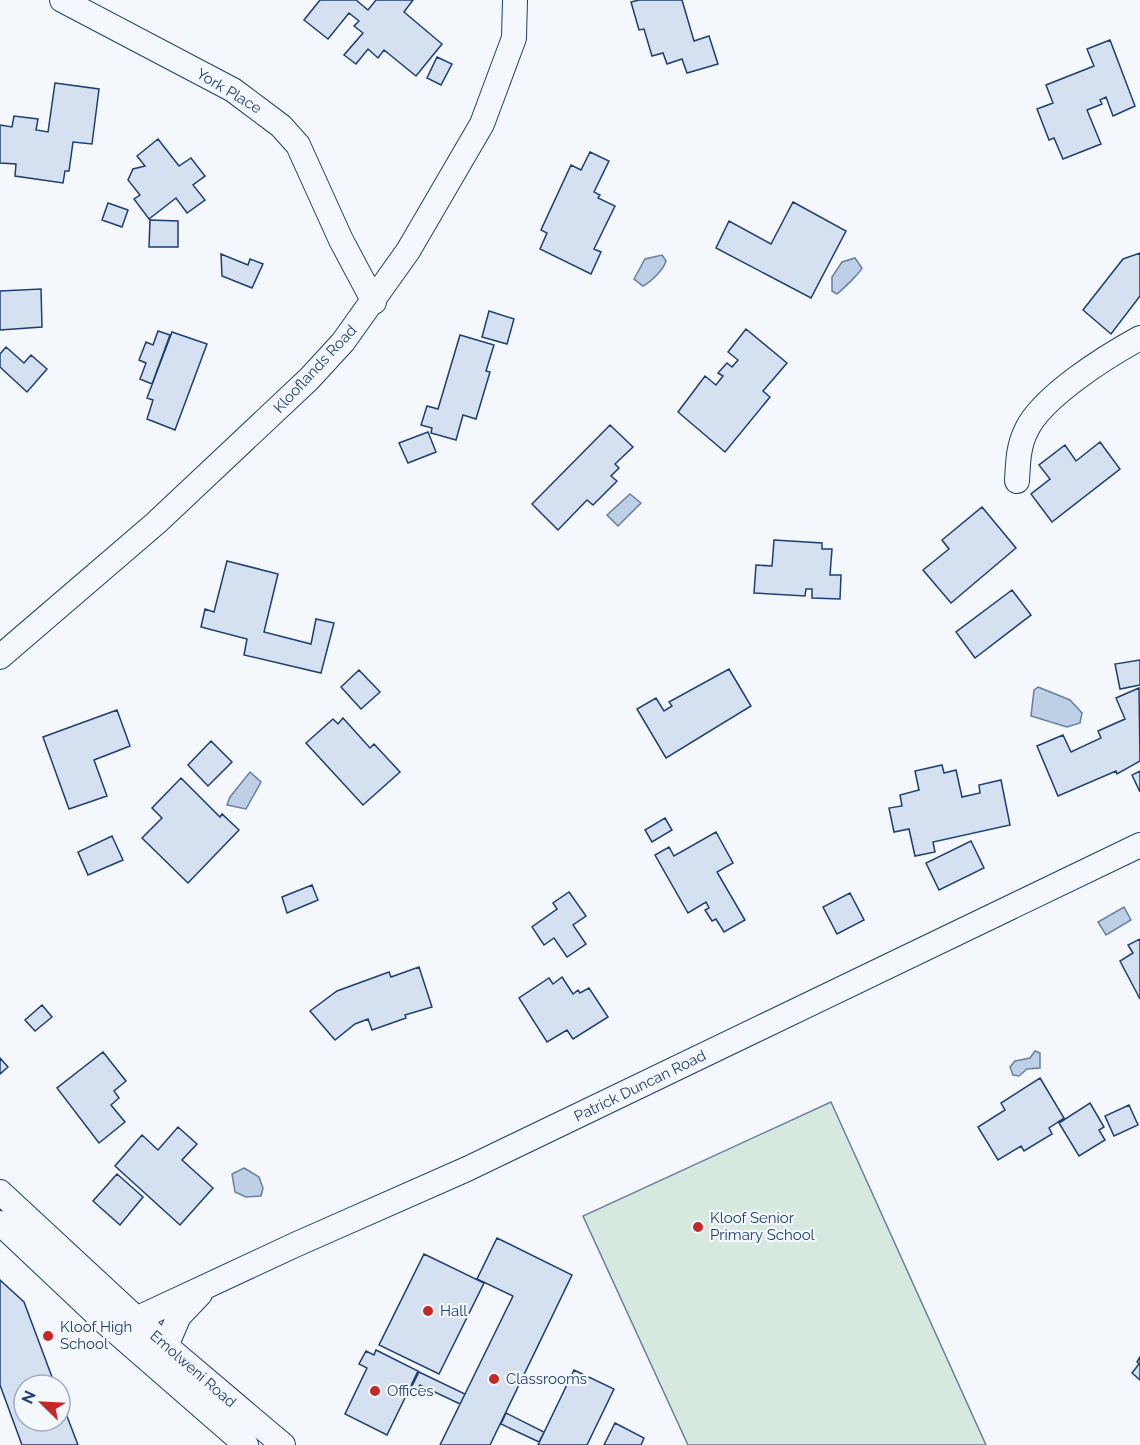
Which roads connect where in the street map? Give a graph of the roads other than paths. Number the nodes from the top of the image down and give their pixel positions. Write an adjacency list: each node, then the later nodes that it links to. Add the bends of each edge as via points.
1 (62, 0): 3 (street, York Place, via 233,90 281,126 298,145)
2 (515, 0): 3 (street, Klooflands Road, via 514,38 482,124 442,196)
3 (374, 302): 6 (street, Klooflands Road, via 309,379 156,523)
4 (1140, 338): 5 (street, via 1070,384 1036,414 1020,446)
5 (1017, 481)
6 (0, 657)
7 (1140, 845): 10 (street, Patrick Duncan Road, via 467,1169)
8 (0, 1192): 11 (street, Emolweni Road)
9 (0, 1223): 13 (street, Emolweni Road, via 107,1324)
10 (211, 1284): 11 (street, Patrick Duncan Road); 12 (street, via 179,1316)
11 (136, 1319): 12 (street, Emolweni Road)
12 (166, 1346): 14 (street, Emolweni Road)
13 (246, 1445)
14 (283, 1445)

